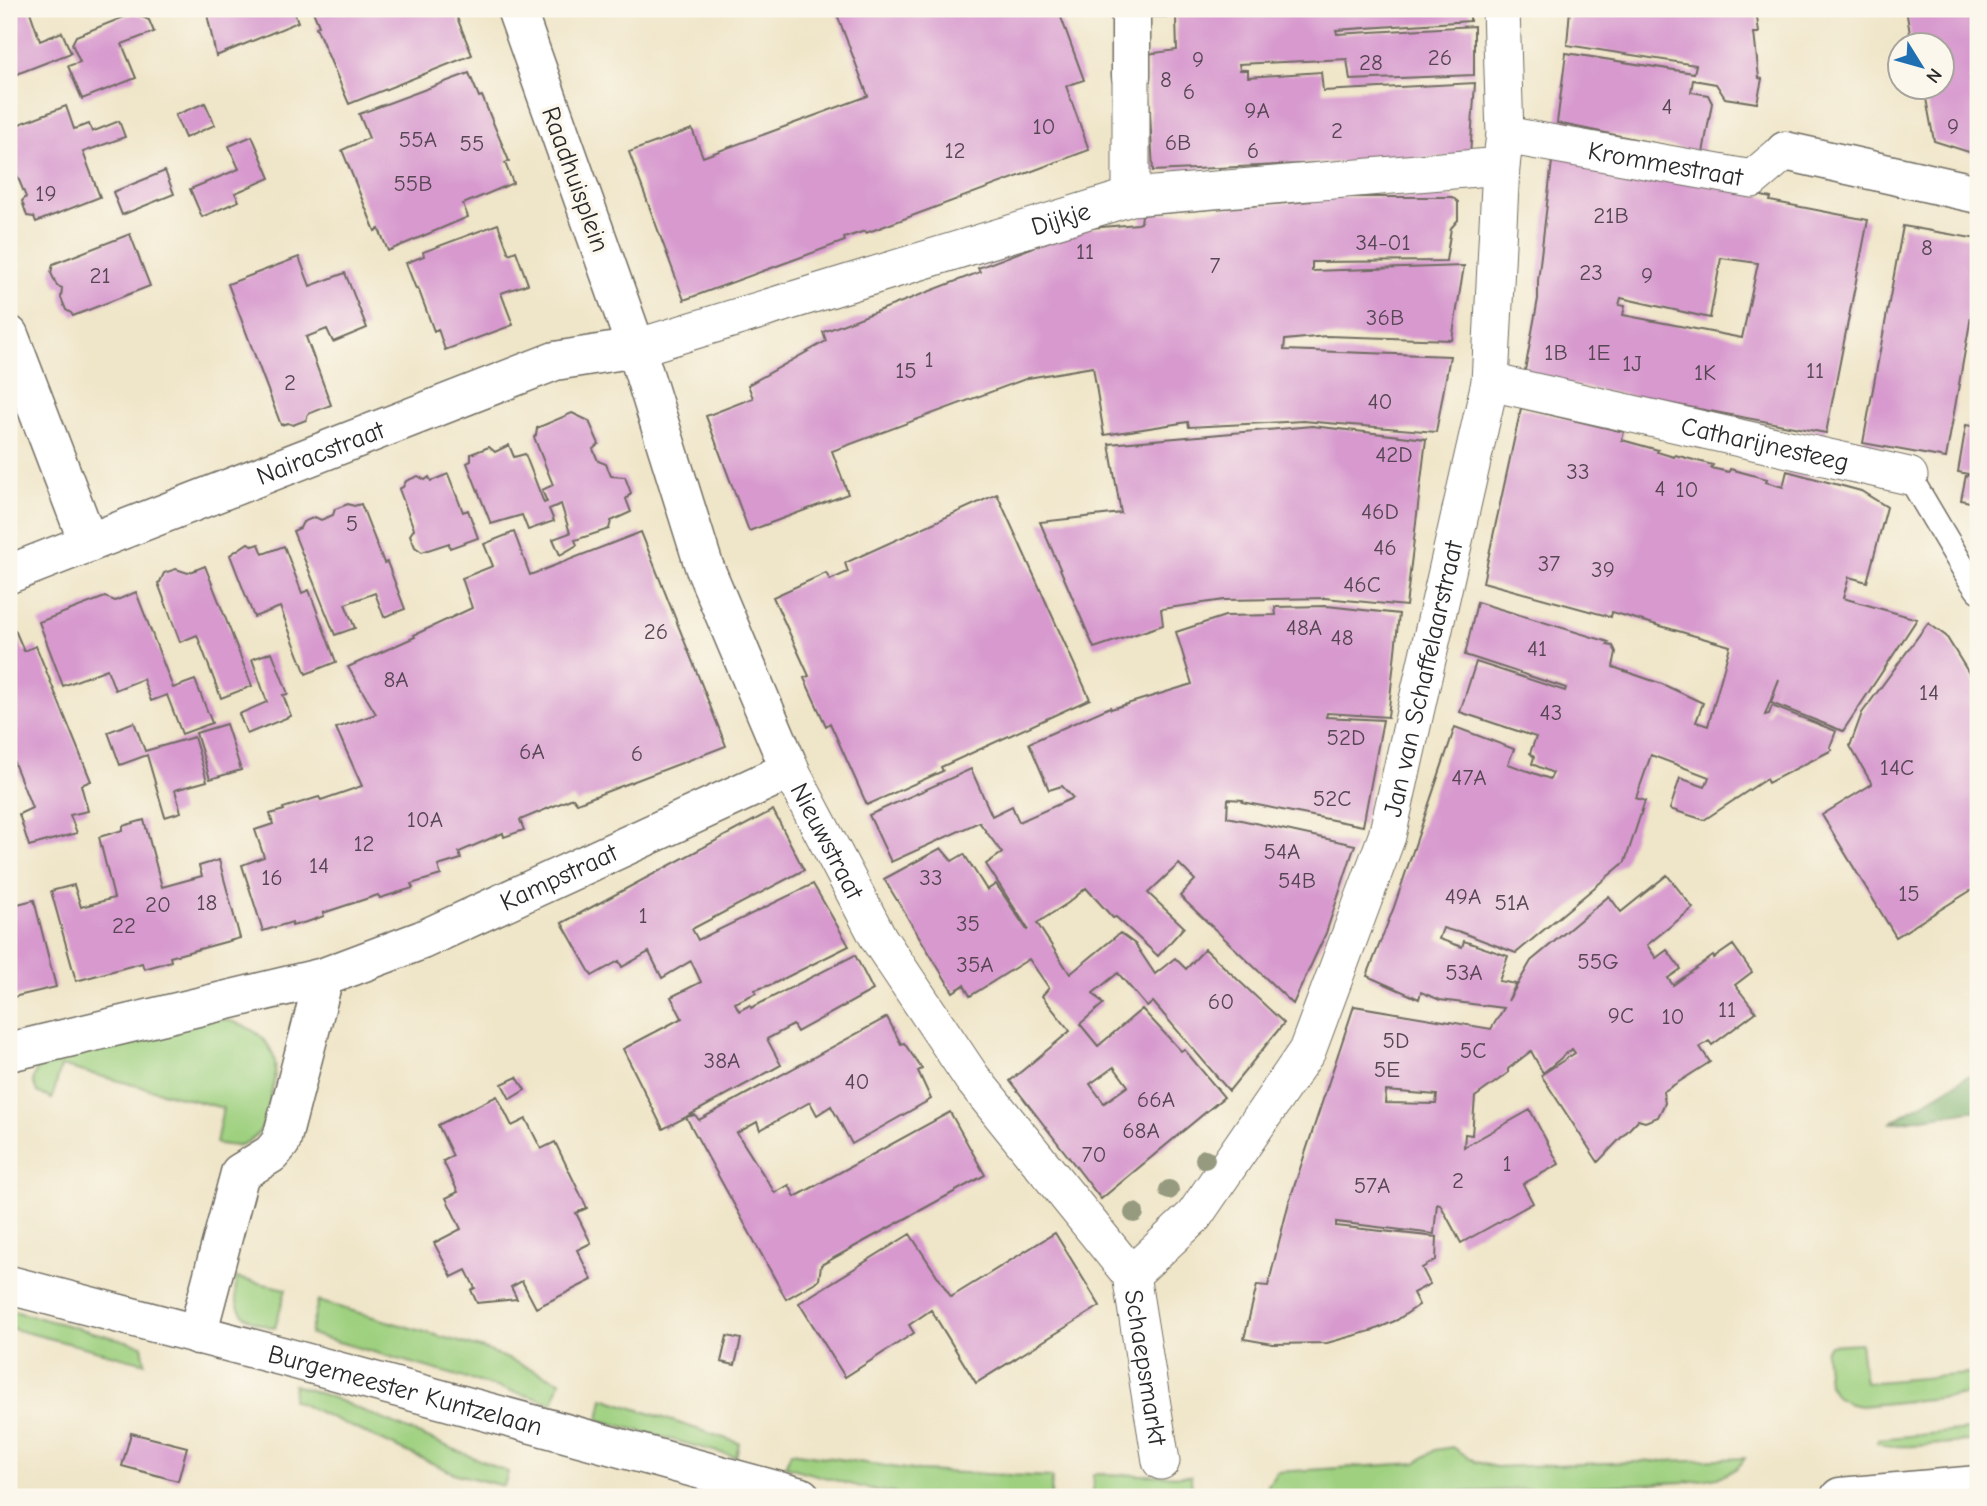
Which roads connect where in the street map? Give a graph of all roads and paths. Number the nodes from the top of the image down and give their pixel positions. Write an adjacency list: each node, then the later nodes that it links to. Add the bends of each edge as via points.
1 (516, 9): 10 (street, Raadhuisplein)
2 (1131, 9): 4 (street)
3 (1501, 9): 5 (street, Jan van Schaffelaarstraat)
4 (1131, 76): 8 (street)
5 (1503, 151): 6 (street, Krommestraat, via 1752,179); 8 (street, Dijkje); 11 (street, Jan van Schaffelaarstraat)
6 (1785, 151): 7 (street, Krommestraat)
7 (1978, 194)
8 (1131, 197): 10 (street, Dijkje)
9 (9, 335): 13 (street)
10 (636, 348): 13 (street, Nairacstraat, via 555,361); 16 (street, Nieuwstraat, via 704,566)
11 (1490, 382): 12 (street, Catharijnesteeg); 19 (street, Jan van Schaffelaarstraat, via 1387,836 1307,1051 1194,1216)
12 (1909, 476): 15 (lane, Catharijnesteeg)
13 (88, 542): 14 (street, Nairacstraat)
14 (9, 574)
15 (1978, 590)
16 (790, 771): 17 (street, Kampstraat, via 422,940); 19 (street, Nieuwstraat, via 879,939 965,1066)
17 (324, 976): 18 (street, Kampstraat); 21 (street, via 281,1142 271,1154 240,1173)
18 (9, 1052)
19 (1131, 1275): 22 (street, Schaepsmarkt)
20 (9, 1285): 21 (street, Burgemeester Kuntzelaan)
21 (197, 1335): 24 (street, Burgemeester Kuntzelaan)
22 (1161, 1461)
23 (1978, 1485): 25 (street)
24 (801, 1497)
25 (1840, 1497)

